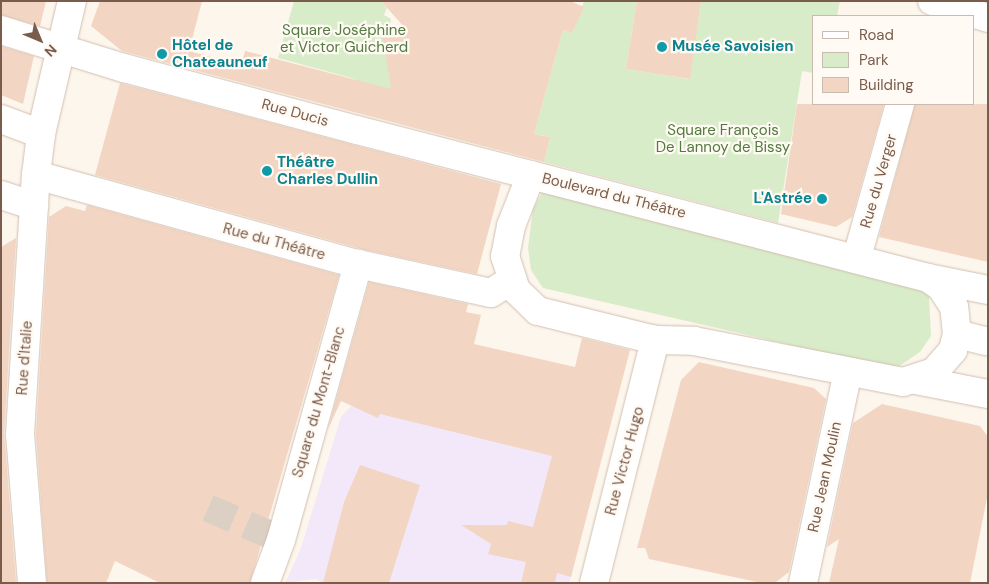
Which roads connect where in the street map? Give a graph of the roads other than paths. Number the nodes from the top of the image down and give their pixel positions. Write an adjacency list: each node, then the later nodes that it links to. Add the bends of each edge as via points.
1 (72, 1): 6 (street, Rue d'Italie)
2 (932, 1): 3 (street); 4 (street)
3 (925, 15)
4 (988, 18)
5 (1, 30): 6 (street, Rue Ducis)
6 (60, 48): 9 (street, Rue d'Italie); 11 (street, Rue Ducis)
7 (900, 105): 14 (street, Rue du Verger)
8 (1, 119): 9 (street)
9 (41, 134): 10 (street, Rue d'Italie)
10 (36, 175): 13 (street, Rue d'Italie); 15 (street, Rue du Théâtre)
11 (531, 175): 14 (street, Boulevard du Théâtre); 17 (street, Boulevard du Théâtre, via 511,226 505,256)
12 (1, 196): 13 (street)
13 (34, 206): 25 (street, Rue d'Italie)
14 (856, 257): 16 (street, Boulevard du Théâtre)
15 (358, 264): 17 (street, Rue du Théâtre, via 491,293); 28 (street, Square du Mont-Blanc)
16 (928, 278): 18 (street, Boulevard du Théâtre); 19 (street, Boulevard du Théâtre, via 948,295 956,314)
17 (511, 280): 20 (street, Boulevard du Théâtre, via 523,300 538,311)
18 (988, 290)
19 (957, 334): 21 (street); 23 (street, via 944,362)
20 (655, 340): 22 (street, Boulevard du Théâtre, via 694,340); 26 (street, Rue Victor Hugo)
21 (987, 348)
22 (848, 372): 23 (street, Boulevard du Théâtre, via 890,381); 29 (street, Rue Jean Moulin)
23 (916, 380): 24 (street, Boulevard du Théâtre)
24 (988, 394)
25 (11, 436): 27 (street, Rue d'Italie)
26 (601, 581)
27 (32, 583)
28 (265, 583)
29 (803, 583)

